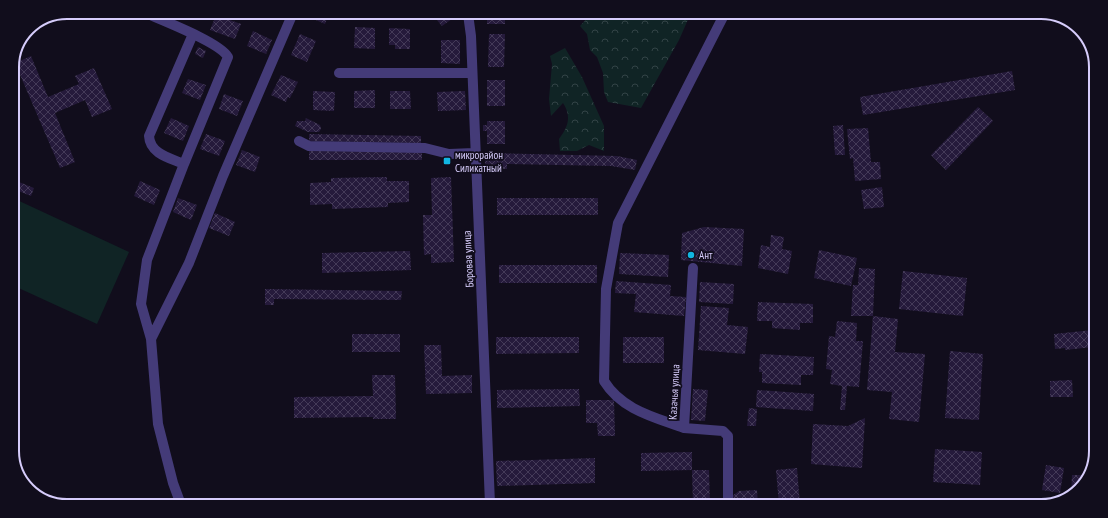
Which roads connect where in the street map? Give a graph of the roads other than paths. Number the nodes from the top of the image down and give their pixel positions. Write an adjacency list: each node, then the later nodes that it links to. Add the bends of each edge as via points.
1 (159, 19): 5 (street)
2 (290, 19): 12 (street, via 189,263)
3 (468, 19): 7 (street, Боровая улица)
4 (722, 19): 13 (street, via 618,223 606,289 604,381 611,392 634,409)
5 (193, 34): 10 (street, via 225,51 228,57); 10 (street, via 149,136 149,144 154,150)
6 (339, 73): 7 (street)
7 (472, 73): 9 (street, Боровая улица)
8 (299, 141): 9 (street, via 309,146 425,148 449,154)
9 (474, 153): 15 (street, Боровая улица)
10 (184, 164): 12 (street, via 147,260 141,304)
11 (694, 268): 13 (street, Казачья улица)
12 (151, 339): 14 (street, via 158,424)
13 (684, 428): 16 (street, Казачья улица, via 723,431 728,436)
14 (179, 499)
15 (490, 499)
16 (728, 499)

